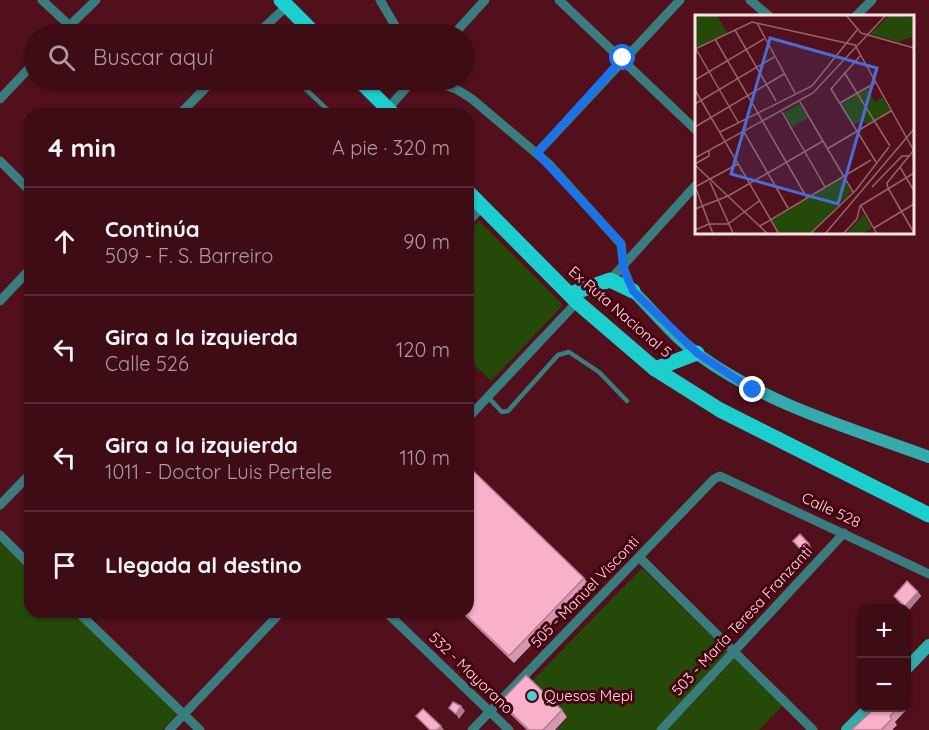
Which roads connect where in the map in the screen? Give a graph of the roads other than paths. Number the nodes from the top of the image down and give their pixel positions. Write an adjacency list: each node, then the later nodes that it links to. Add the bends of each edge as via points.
1 (42, 0): 12 (street)
2 (96, 0): 13 (street)
3 (380, 0): 16 (street)
4 (485, 0): 17 (street)
5 (559, 0): 18 (street)
6 (680, 0): 18 (street)
7 (750, 0): 10 (street)
8 (872, 0): 11 (street)
9 (284, 3): 14 (street); 15 (main road)
10 (767, 15)
11 (857, 15)
12 (68, 24)
13 (72, 24)
14 (266, 24)
15 (305, 24)
16 (394, 24)
17 (463, 24)
18 (623, 58): 30 (street); 31 (street)
19 (24, 74): 25 (street)
20 (203, 90): 26 (street)
21 (307, 90): 27 (lane)
22 (368, 90): 28 (main road)
23 (405, 90): 29 (street)
24 (458, 90): 31 (street)
25 (0, 99)
26 (186, 108)
27 (326, 108)
28 (384, 108)
29 (391, 108)
30 (695, 129)
31 (537, 153): 38 (street, via 621,243)
32 (0, 161): 33 (street)
33 (24, 185)
34 (695, 185): 38 (street)
35 (474, 198): 36 (main road, Ex Ruta Nacional 5)
36 (482, 207): 37 (street); 42 (main road, Ex Ruta Nacional 5)
37 (474, 216)
38 (624, 262): 40 (street); 41 (street)
39 (24, 275): 43 (street)
40 (610, 280): 41 (main road); 42 (main road)
41 (633, 291): 44 (street)
42 (573, 298): 45 (main road, Ex Ruta Nacional 5); 46 (street)
43 (0, 300)
44 (697, 353): 45 (main road); 49 (street, via 770,398)
45 (655, 369): 53 (main road, Ex Ruta Nacional 5, via 720,411)
46 (488, 397): 47 (lane, via 502,412 508,411 558,355 569,352 599,372); 48 (street)
47 (627, 401)
48 (474, 412)
49 (929, 457)
50 (720, 476): 54 (street, Calle 528); 56 (street, 505 - Manuel Visconti)
51 (24, 480): 52 (street)
52 (0, 505)
53 (929, 515)
54 (844, 532): 58 (street, Calle 528); 63 (street, 503 - María Teresa Franzanti)
55 (0, 535): 57 (street)
56 (640, 558): 63 (street); 65 (street, 505 - Manuel Visconti)
57 (24, 559)
58 (929, 574)
59 (89, 618): 67 (street)
60 (275, 618): 67 (street)
61 (392, 618): 65 (street, 532 - Mayorano)
62 (929, 645): 64 (street)
63 (735, 653): 72 (street, 503 - María Teresa Franzanti); 73 (street)
64 (911, 664)
65 (490, 711): 70 (street, 505 - Manuel Visconti); 71 (street, 532 - Mayorano)
66 (865, 712): 74 (street)
67 (184, 714): 68 (street); 69 (street)
68 (169, 730)
69 (200, 730)
70 (472, 730)
71 (509, 730)
72 (661, 730)
73 (813, 730)
74 (847, 730)

